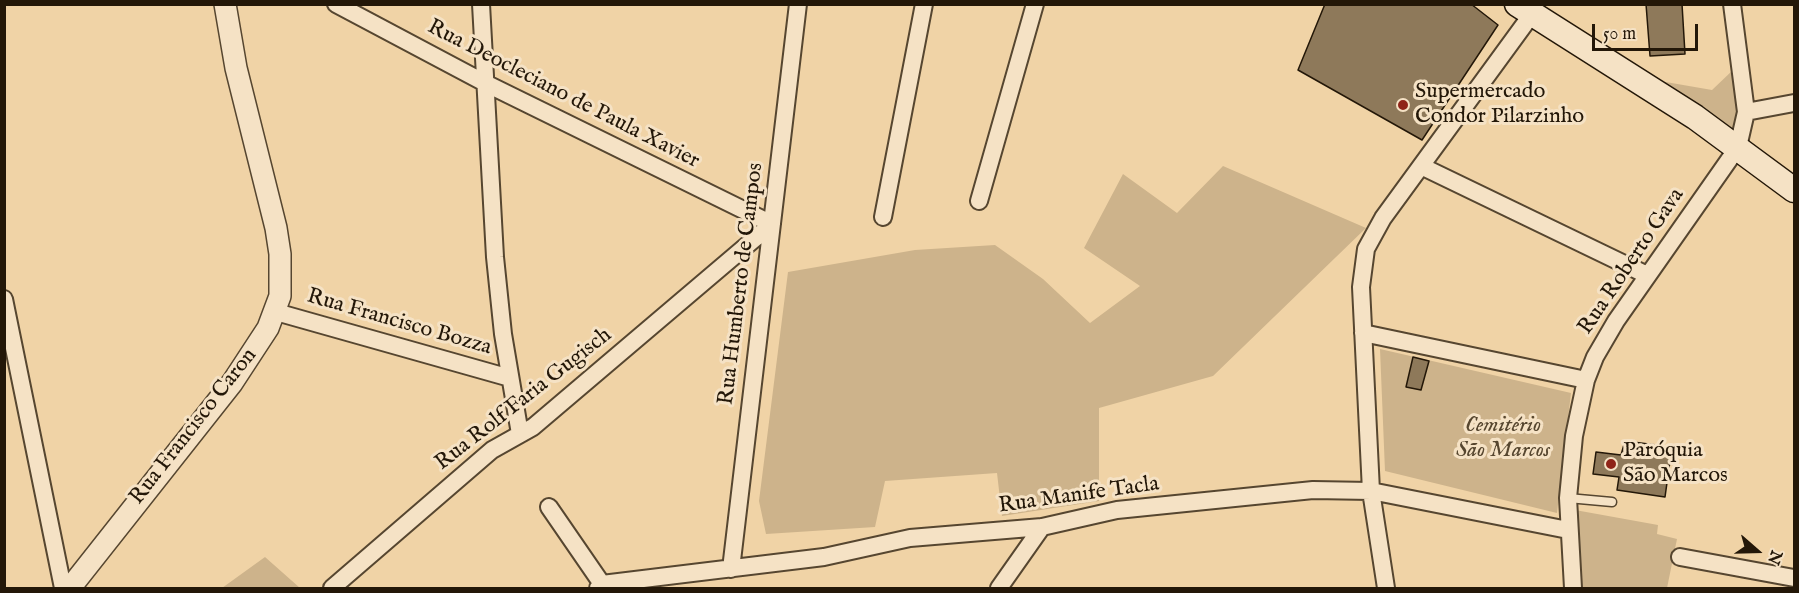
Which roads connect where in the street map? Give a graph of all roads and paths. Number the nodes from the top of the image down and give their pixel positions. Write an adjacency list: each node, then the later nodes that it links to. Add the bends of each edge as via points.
1 (225, 4): 20 (street, Rua Francisco Caron, via 236,68 280,254 282,277)
2 (336, 4): 9 (street, Rua Deocleciano de Paula Xavier)
3 (481, 4): 9 (street)
4 (798, 4): 17 (street, Rua Humberto de Campos)
5 (924, 4): 16 (street)
6 (1035, 4): 15 (street)
7 (1732, 4): 11 (street)
8 (1524, 9): 12 (main road); 13 (street)
9 (485, 83): 17 (street, Rua Deocleciano de Paula Xavier); 22 (street, via 495,257)
10 (1794, 103): 11 (street)
11 (1746, 112): 12 (street)
12 (1738, 147): 14 (main road); 18 (street, Rua Roberto Gava)
13 (1420, 166): 18 (street); 21 (street, via 1366,249)
14 (1794, 190)
15 (979, 201)
16 (884, 217)
17 (772, 224): 24 (street, Rua Rolf Faria Gugisch); 32 (street, Rua Humberto de Campos)
18 (1647, 275): 23 (street, Rua Roberto Gava, via 1604,340)
19 (5, 301): 35 (street)
20 (276, 312): 22 (street, Rua Francisco Bozza); 36 (street, Rua Francisco Caron, via 226,391)
21 (1363, 333): 23 (street); 25 (street)
22 (510, 378): 24 (street)
23 (1586, 380): 26 (street, Rua Roberto Gava, via 1574,436)
24 (520, 434): 37 (street, Rua Rolf Faria Gugisch, via 492,450)
25 (1371, 491): 29 (street, Rua Manife Tacla, via 1312,490 1117,510); 30 (street, Rua Manife Tacla); 39 (street)
26 (1568, 498): 27 (lane); 30 (street, Rua Roberto Gava)
27 (1612, 502)
28 (549, 507): 34 (street)
29 (1042, 527): 32 (street, Rua Manife Tacla, via 910,538 824,557); 38 (street)
30 (1568, 530): 40 (street, Rua Roberto Gava)
31 (1680, 557): 33 (street)
32 (731, 568): 34 (street, Rua Manife Tacla)
33 (1794, 579)
34 (600, 586)
35 (63, 588)
36 (70, 588)
37 (332, 588)
38 (999, 588)
39 (1386, 588)
40 (1573, 588)

